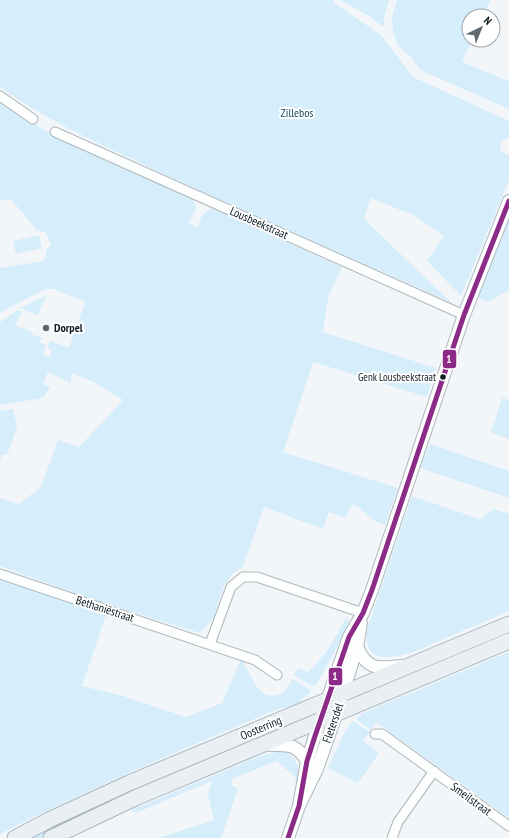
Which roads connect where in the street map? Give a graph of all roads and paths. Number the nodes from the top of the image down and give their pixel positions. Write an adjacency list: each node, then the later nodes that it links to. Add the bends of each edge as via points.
1 (0, 96): 2 (street)
2 (33, 119)
3 (55, 132): 5 (street, Lousbeekstraat)
4 (509, 201): 5 (street, Fletersdel)
5 (464, 315): 7 (street, Fletersdel)
6 (0, 574): 10 (street, Bethaniëstraat)
7 (362, 614): 10 (street, via 257,577 243,577 231,587); 11 (street, Fletersdel); 15 (street, Fletersdel, via 349,638)
8 (509, 624): 12 (main road, Oosterring)
9 (509, 641): 16 (main road, Oosterring)
10 (210, 644): 13 (street, Bethaniëstraat, via 255,660)
11 (357, 647): 12 (street, via 360,655 376,668); 14 (street, Fletersdel)
12 (409, 666): 14 (main road, Oosterring)
13 (277, 675)
14 (342, 694): 15 (main road, Oosterring); 16 (street, Fletersdel)
15 (327, 700): 17 (street, Fletersdel); 24 (main road, Oosterring, via 129,783)
16 (337, 712): 17 (main road, Oosterring); 22 (street, Fletersdel, via 317,768)
17 (321, 720): 19 (main road, Oosterring); 20 (street, Fletersdel)
18 (375, 734): 21 (street, Smeilstraat, via 382,734)
19 (265, 744): 20 (street, via 288,744 295,747); 25 (main road, Oosterring, via 135,798)
20 (307, 761): 22 (street, Fletersdel)
21 (434, 771): 23 (street, Smeilstraat); 27 (street, via 404,813)
22 (299, 806): 26 (street, Fletersdel)
23 (509, 826)
24 (15, 838)
25 (51, 838)
26 (288, 838)
27 (392, 838)

